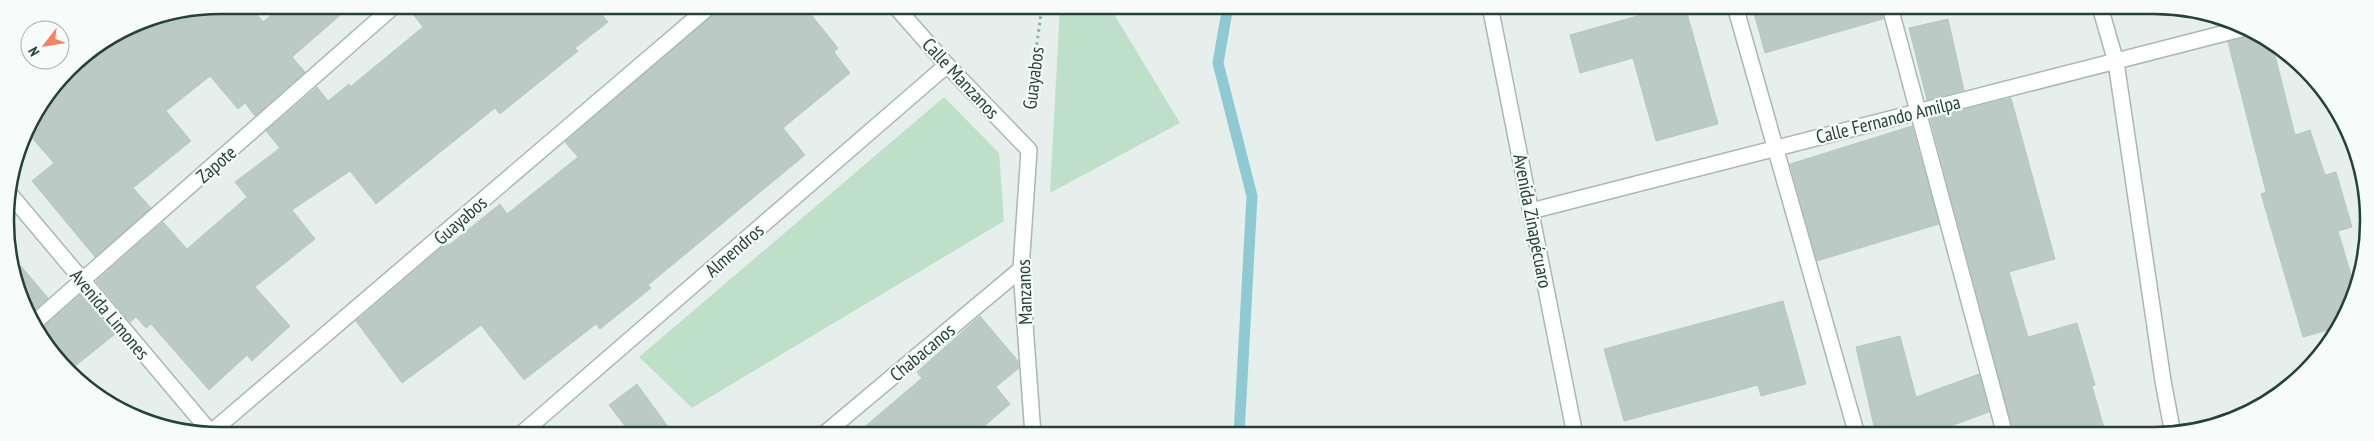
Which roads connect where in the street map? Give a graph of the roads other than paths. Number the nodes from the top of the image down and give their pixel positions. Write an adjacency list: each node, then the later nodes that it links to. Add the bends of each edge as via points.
1 (385, 14): 17 (street, Zapote)
2 (701, 14): 21 (street, Guayabos)
3 (902, 14): 10 (street, Calle Manzanos)
4 (1492, 14): 15 (street, Avenida Zinapécuaro)
5 (1737, 14): 12 (street)
6 (1892, 14): 11 (street)
7 (2102, 14): 9 (street)
8 (2236, 30): 9 (street, Calle Fernando Amilpa)
9 (2116, 62): 11 (street, Calle Fernando Amilpa); 19 (street)
10 (947, 65): 13 (street, Calle Manzanos); 22 (street, Almendros)
11 (1918, 112): 12 (street, Calle Fernando Amilpa); 27 (street)
12 (1775, 148): 15 (street, Calle Fernando Amilpa); 26 (street)
13 (1029, 150): 16 (street, Manzanos)
14 (15, 200): 17 (street, Avenida Limones)
15 (1530, 210): 25 (street, Avenida Zinapécuaro)
16 (1021, 269): 23 (street, Chabacanos); 24 (street, Manzanos)
17 (82, 282): 18 (street, Zapote); 20 (street, Avenida Limones)
18 (39, 319)
19 (2172, 426)
20 (205, 427)
21 (219, 427)
22 (529, 427)
23 (833, 427)
24 (1032, 427)
25 (1573, 427)
26 (1855, 427)
27 (2003, 427)

